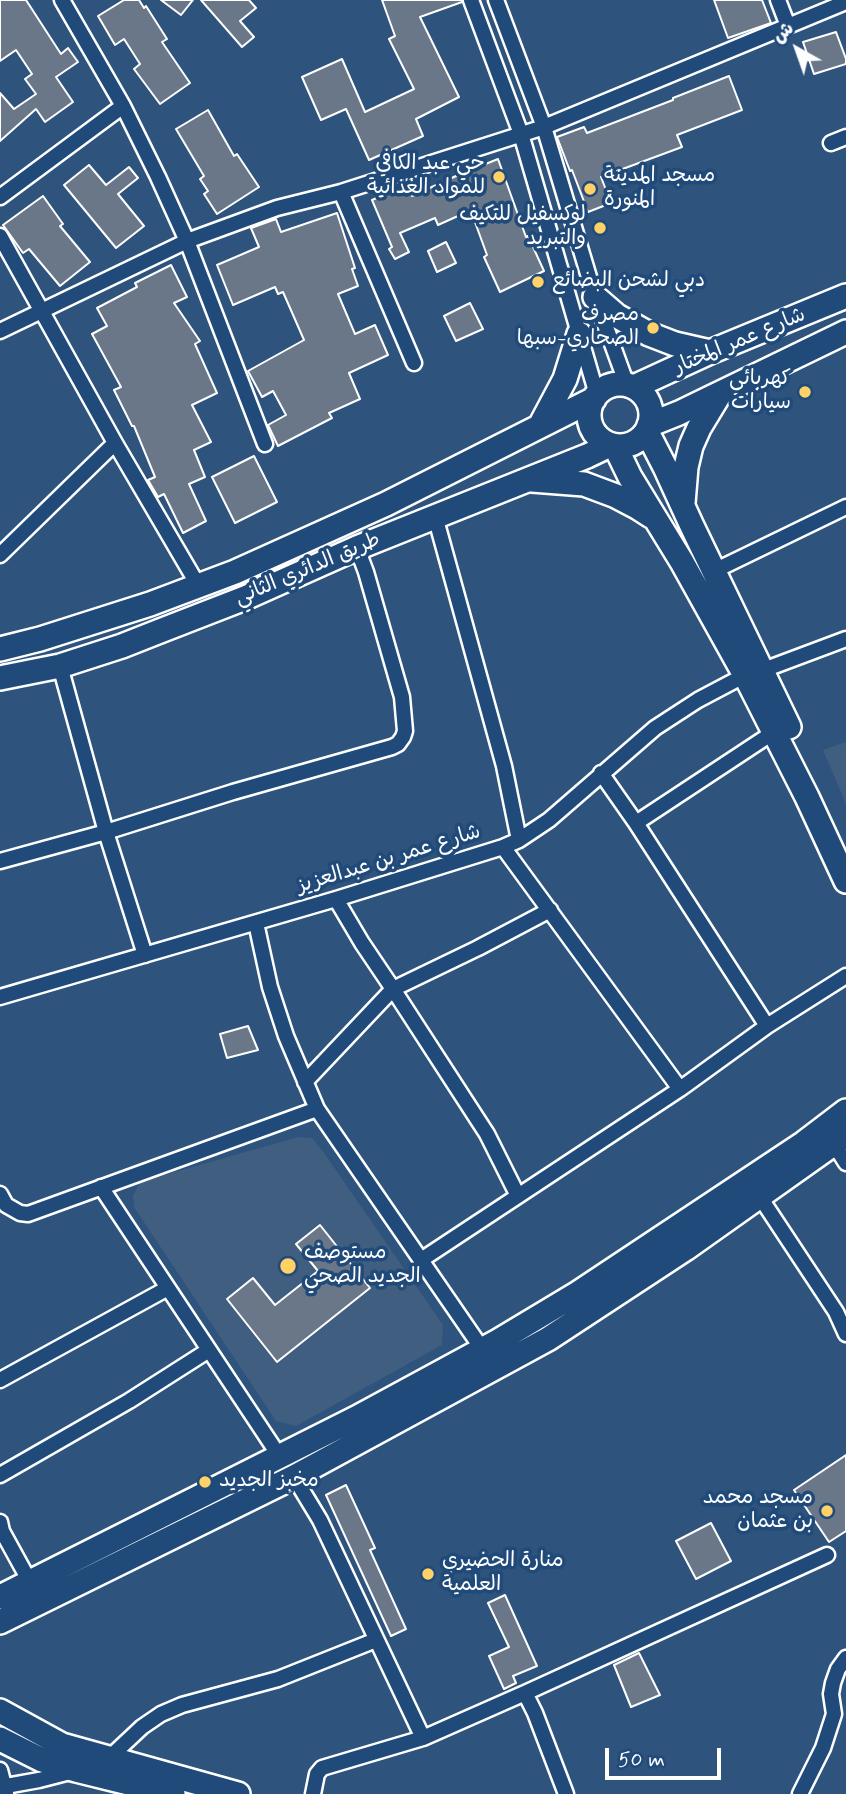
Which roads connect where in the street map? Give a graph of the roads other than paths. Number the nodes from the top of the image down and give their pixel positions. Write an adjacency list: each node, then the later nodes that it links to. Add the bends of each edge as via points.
1 (62, 0): 7 (street)
2 (471, 0): 9 (street)
3 (496, 0): 8 (street)
4 (778, 0): 6 (street)
5 (845, 4): 6 (street)
6 (789, 26): 8 (street)
7 (123, 106): 13 (street); 15 (street)
8 (544, 127): 9 (street); 17 (street)
9 (521, 134): 12 (street); 21 (street)
10 (846, 137): 11 (street)
11 (831, 143)
12 (341, 192): 15 (street, via 277,208); 23 (street)
13 (0, 197)
14 (0, 236): 18 (street)
15 (187, 241): 18 (street); 30 (street)
16 (846, 296): 22 (main road, شارع عمر المختار)
17 (596, 297): 22 (main road, via 617,316 649,334); 24 (street)
18 (42, 310): 19 (street); 29 (street)
19 (0, 331)
20 (846, 332): 25 (main road, شارع عمر المختار)
21 (579, 334): 26 (street); 27 (main road, via 565,379)
22 (710, 352): 24 (main road, شارع عمر المختار)
23 (414, 363)
24 (630, 386): 26 (main road, via 610,386); 28 (main road, via 650,405)
25 (720, 394): 28 (main road, شارع عمر المختار); 34 (main road, via 688,457)
26 (595, 397): 27 (main road, طريق الدائري الثاني); 31 (main road, via 590,409 592,429)
27 (540, 426): 40 (main road, طريق الدائري الثاني, via 379,508)
28 (648, 428): 31 (main road, via 633,443); 34 (main road)
29 (115, 443): 38 (street); 40 (street)
30 (265, 444)
31 (613, 445): 32 (main road, طريق الدائري الثاني); 36 (main road)
32 (525, 480): 35 (main road, طريق الدائري الثاني); 36 (main road, via 584,484 637,507)
33 (846, 507): 39 (street)
34 (684, 509): 39 (main road)
35 (435, 516): 37 (main road, طريق الدائري الثاني); 52 (street, via 504,766)
36 (658, 522): 46 (main road)
37 (357, 548): 42 (main road, طريق الدائري الثاني); 51 (street, via 402,698 405,731 398,744)
38 (0, 555)
39 (714, 571): 46 (main road)
40 (198, 585): 41 (main road, طريق الدائري الثاني)
41 (150, 604): 42 (main road); 44 (main road, طريق الدائري الثاني)
42 (160, 631): 45 (main road, طريق الدائري الثاني)
43 (846, 639): 46 (street, شارع عمر بن عبدالعزيز)
44 (0, 649)
45 (60, 666): 47 (main road, طريق الدائري الثاني); 51 (street)
46 (754, 674): 48 (main road); 49 (street, شارع عمر بن عبدالعزيز, via 706,695 654,728); 54 (main road)
47 (0, 678)
48 (774, 732): 50 (street); 56 (main road)
49 (601, 773): 50 (street); 52 (street, شارع عمر بن عبدالعزيز)
50 (636, 822): 64 (street)
51 (106, 832): 55 (street); 60 (street)
52 (519, 840): 53 (street, شارع عمر بن عبدالعزيز)
53 (503, 846): 57 (street, شارع عمر بن عبدالعزيز); 58 (street)
54 (846, 846)
55 (0, 861)
56 (846, 881)
57 (336, 899): 59 (street, شارع عمر بن عبدالعزيز); 62 (street)
58 (550, 910): 62 (street); 66 (street)
59 (256, 923): 60 (street, شارع عمر بن عبدالعزيز); 65 (street, via 270,987)
60 (145, 955): 63 (street, شارع عمر بن عبدالعزيز)
61 (846, 976): 64 (street)
62 (393, 989): 65 (street); 72 (street, via 487,1134)
63 (0, 997)
64 (767, 1026): 66 (street)
65 (305, 1082): 67 (street)
66 (680, 1089): 72 (street)
67 (317, 1109): 70 (street); 74 (street)
68 (846, 1111): 77 (main road, via 578,1293)
69 (842, 1147): 73 (main road)
70 (101, 1187): 71 (street, via 29,1214 6,1205); 75 (street)
71 (0, 1194)
72 (518, 1196): 74 (street)
73 (760, 1197): 76 (street); 79 (main road, via 589,1314)
74 (421, 1260): 77 (street)
75 (168, 1288): 78 (street); 80 (street)
76 (846, 1334)
77 (482, 1349): 79 (street); 81 (main road)
78 (209, 1350): 81 (street); 82 (street)
79 (495, 1368): 83 (main road)
80 (0, 1380)
81 (280, 1457): 86 (main road)
82 (0, 1475)
83 (294, 1476): 88 (main road); 89 (street, via 320,1520)
84 (0, 1522): 86 (street)
85 (827, 1555): 91 (street)
86 (30, 1582): 87 (main road)
87 (0, 1597)
88 (0, 1622)
89 (376, 1640): 94 (street); 96 (street, via 278,1679 161,1714)
90 (846, 1658): 93 (street, via 831,1694)
91 (525, 1693): 94 (street); 103 (street)
92 (3, 1713): 95 (street); 96 (main road, via 62,1745)
93 (840, 1716): 104 (street)
94 (423, 1738): 102 (street, via 322,1768)
95 (0, 1739): 98 (main road)
96 (109, 1758): 101 (main road)
97 (0, 1770): 99 (street)
98 (76, 1770): 99 (street); 100 (main road)
99 (3, 1789)
100 (173, 1794)
101 (238, 1794)
102 (313, 1794)
103 (566, 1794)
104 (800, 1794)

